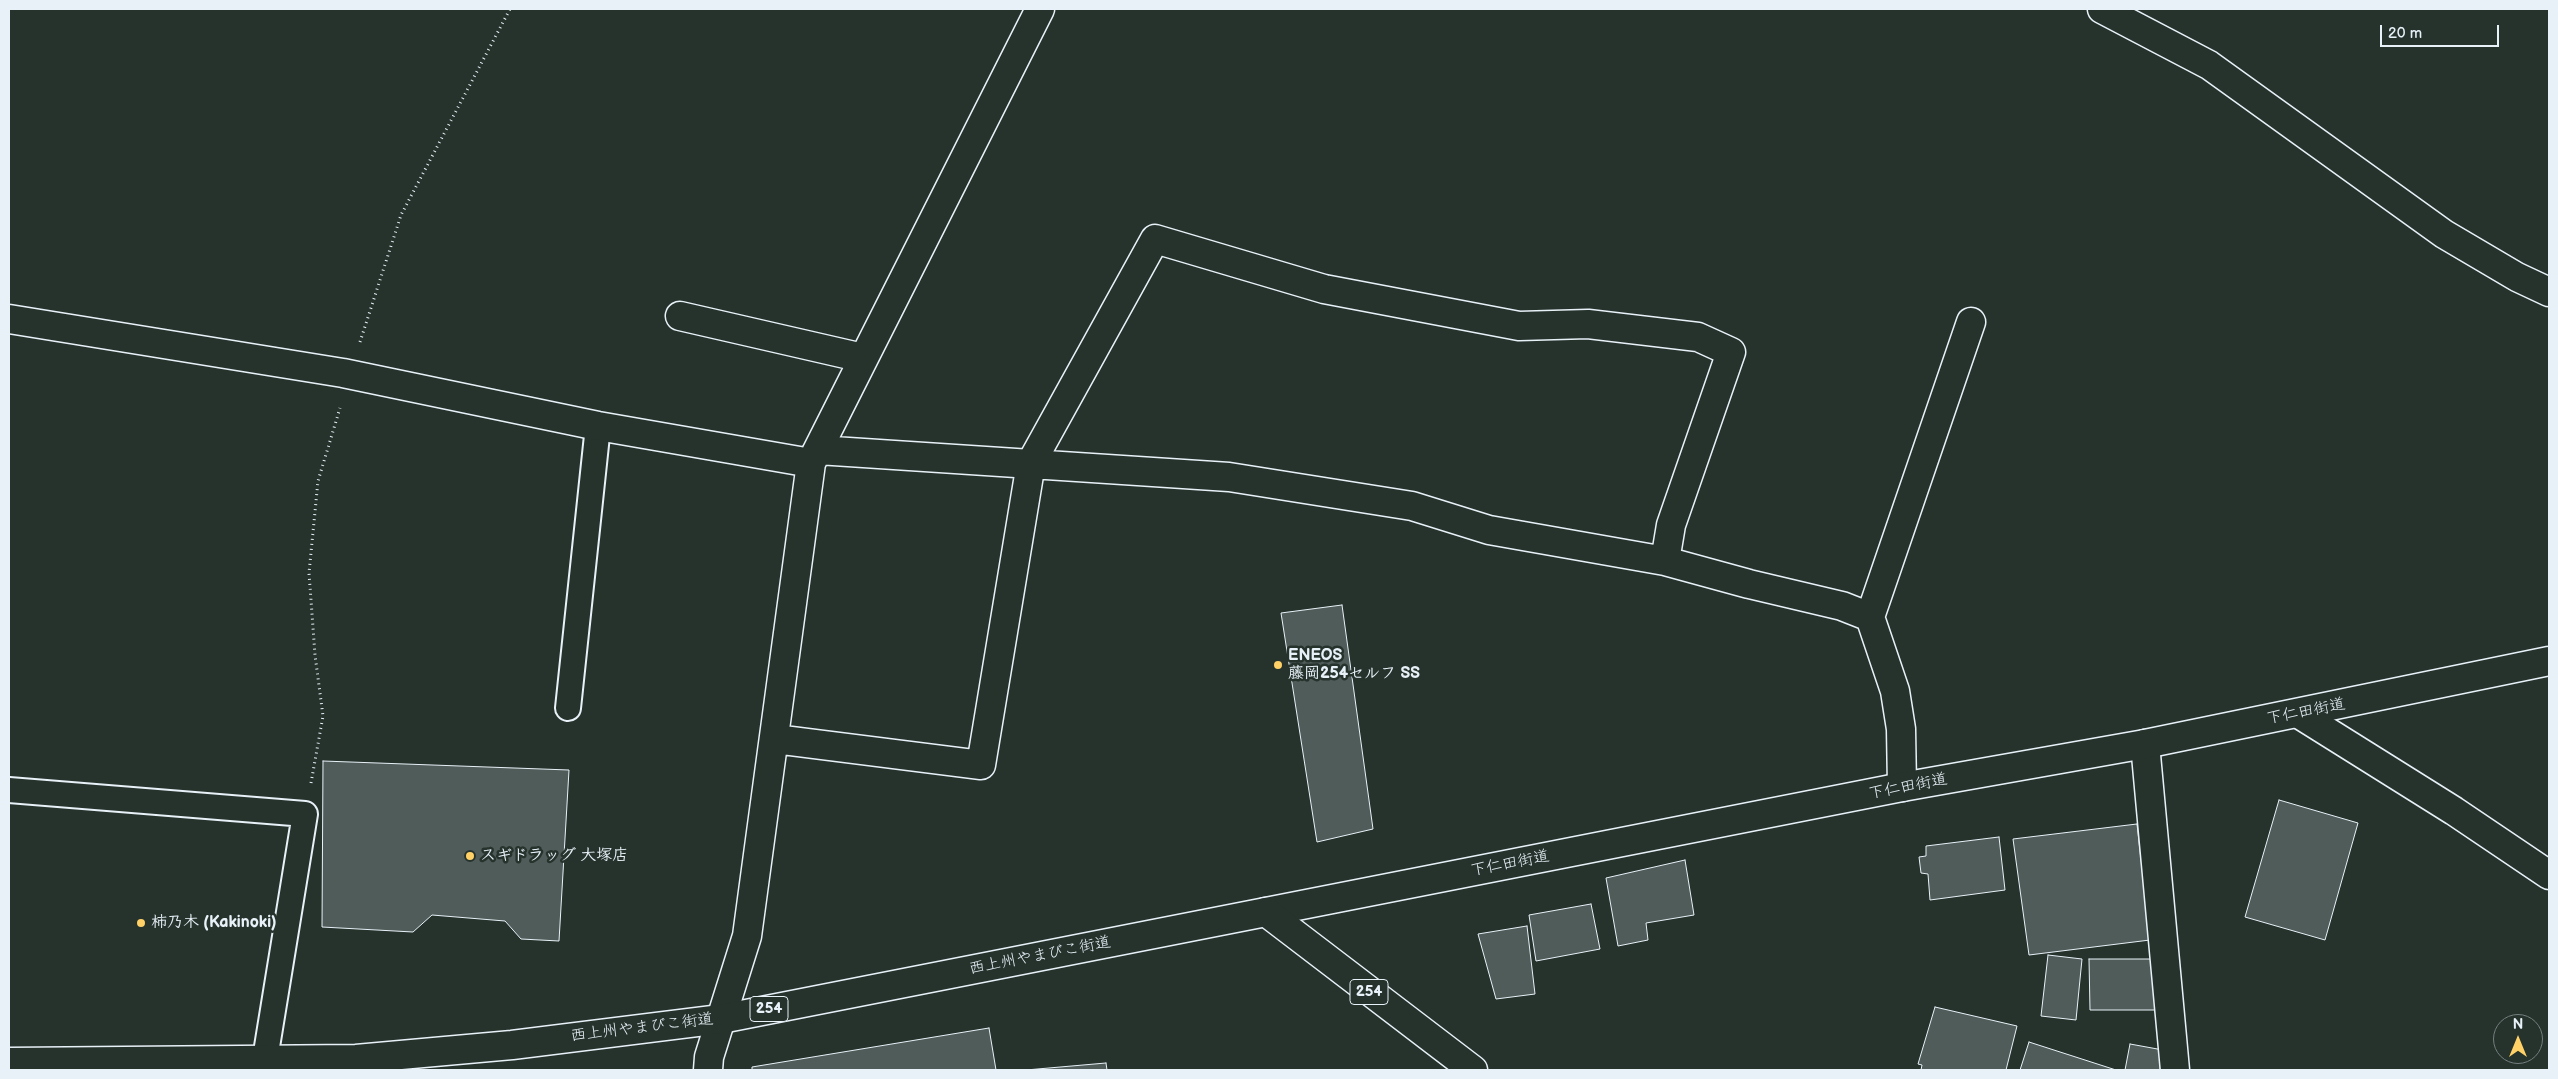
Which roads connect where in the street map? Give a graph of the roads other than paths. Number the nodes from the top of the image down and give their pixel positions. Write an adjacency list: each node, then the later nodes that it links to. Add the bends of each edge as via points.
1 (1040, 9): 7 (main road)
2 (2102, 9): 3 (main road, via 2209,65 2444,234)
3 (2549, 292)
4 (680, 316): 7 (main road)
5 (9, 319): 8 (main road, via 343,373)
6 (1971, 322): 12 (main road)
7 (864, 358): 9 (main road)
8 (598, 426): 9 (main road); 14 (lane)
9 (814, 457): 10 (main road); 16 (main road)
10 (1031, 464): 11 (main road, via 1229,477 1412,506 1489,530); 11 (main road, via 1155,239 1324,289 1518,326 1588,324 1698,337 1731,352 1671,525); 16 (main road, via 981,765)
11 (1665, 561): 12 (main road)
12 (1870, 616): 18 (main road, via 1895,691 1901,729)
13 (2549, 662): 15 (main road, 下仁田街道)
14 (568, 708)
15 (2299, 714): 17 (main road, 下仁田街道); 20 (main road, via 2454,811)
16 (775, 739): 22 (main road, via 747,936)
17 (2145, 744): 18 (main road, 下仁田街道); 27 (main road)
18 (1902, 787): 21 (main road, 下仁田街道)
19 (9, 790): 23 (lane, via 305,814)
20 (2549, 876)
21 (1266, 912): 22 (main road, 西上州やまびこ街道 / 254); 26 (main road, 254)
22 (721, 1018): 23 (main road, 西上州やまびこ街道 / 254, via 512,1045 356,1059); 25 (main road)
23 (265, 1059): 24 (main road, 西上州やまびこ街道 / 254)
24 (9, 1062)
25 (708, 1070)
26 (1473, 1070)
27 (2175, 1070)

